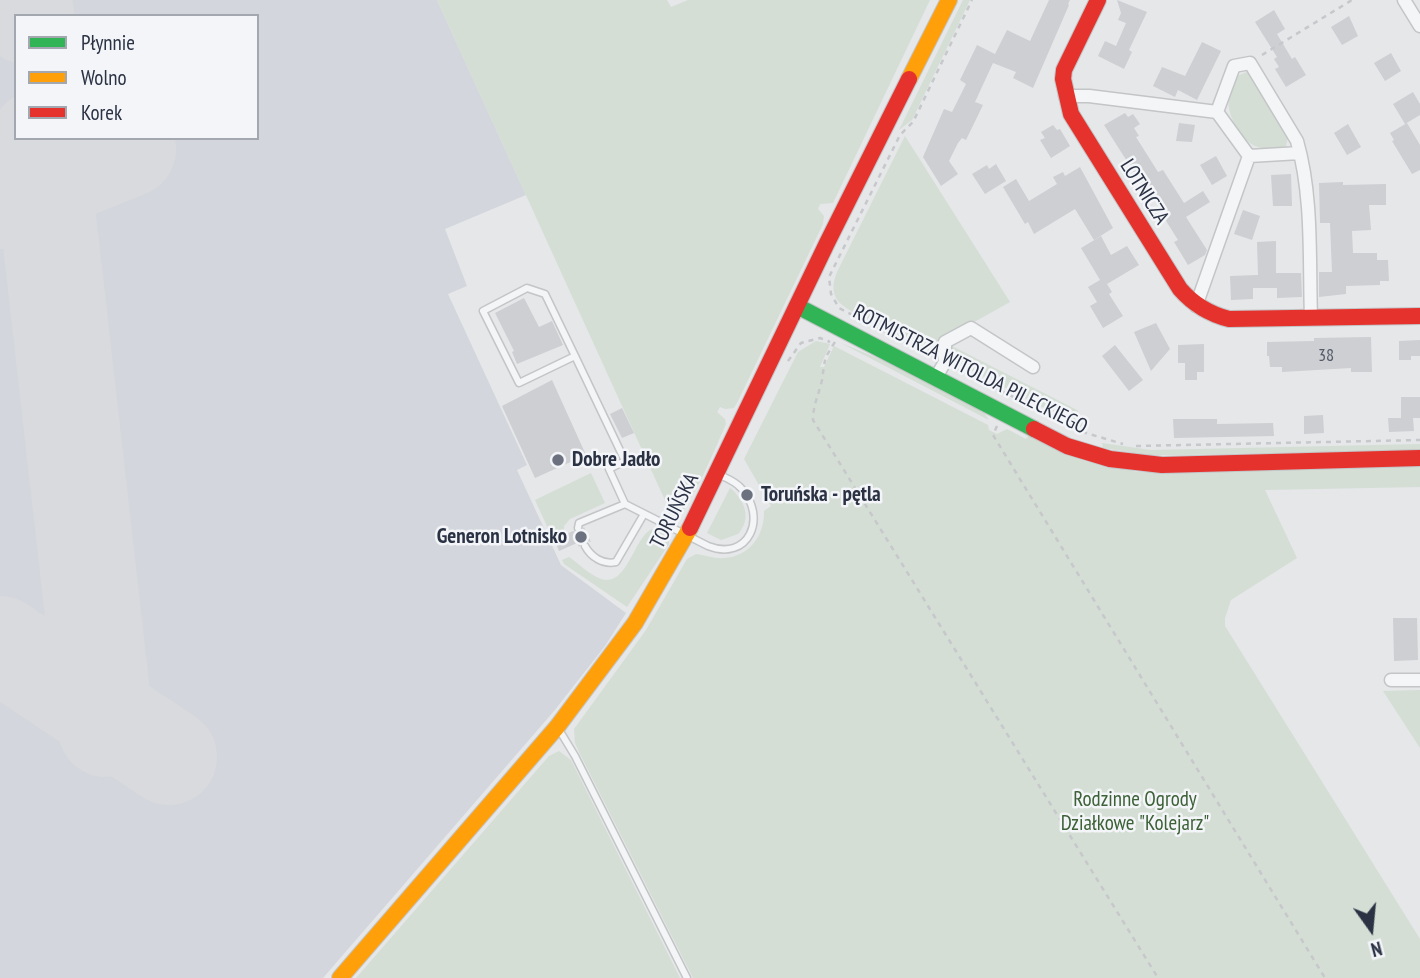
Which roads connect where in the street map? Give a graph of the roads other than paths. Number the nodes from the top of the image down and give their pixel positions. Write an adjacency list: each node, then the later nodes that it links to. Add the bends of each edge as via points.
1 (949, 0): 9 (street, TORUŃSKA)
2 (1098, 0): 5 (street, LOTNICZA, via 1064,69)
3 (1404, 0): 4 (street)
4 (1420, 26)
5 (1066, 96): 6 (street); 10 (street, LOTNICZA, via 1071,114 1180,289)
6 (1217, 112): 7 (street, via 1234,66 1250,63); 8 (street)
7 (1300, 153): 8 (street); 12 (street, via 1306,180)
8 (1249, 156): 10 (street)
9 (797, 306): 15 (street, ROTMISTRZA WITOLDA PILECKIEGO); 17 (street, TORUŃSKA)
10 (1196, 306): 12 (street, via 1229,318)
11 (1420, 316): 12 (street)
12 (1311, 318)
13 (575, 356): 13 (lane, via 519,383 483,311 527,288 545,295); 18 (lane, via 625,461 609,469)
14 (1033, 367): 15 (street, via 971,328 945,342 945,362)
15 (936, 377): 16 (street, ROTMISTRZA WITOLDA PILECKIEGO, via 1068,446 1110,459 1162,465)
16 (1420, 458)
17 (718, 474): 21 (street, TORUŃSKA); 21 (lane, via 747,495 754,511 752,530 746,540 728,549 713,548)
18 (625, 503): 19 (lane); 20 (lane, via 579,523)
19 (644, 514): 21 (lane); 22 (lane, via 616,562 590,555)
20 (578, 528)
21 (687, 535): 25 (street, TORUŃSKA, via 635,623)
22 (585, 546)
23 (1391, 680): 24 (street)
24 (1420, 680)
25 (557, 727): 26 (street, TORUŃSKA); 27 (lane)
26 (340, 978)
27 (687, 978)

